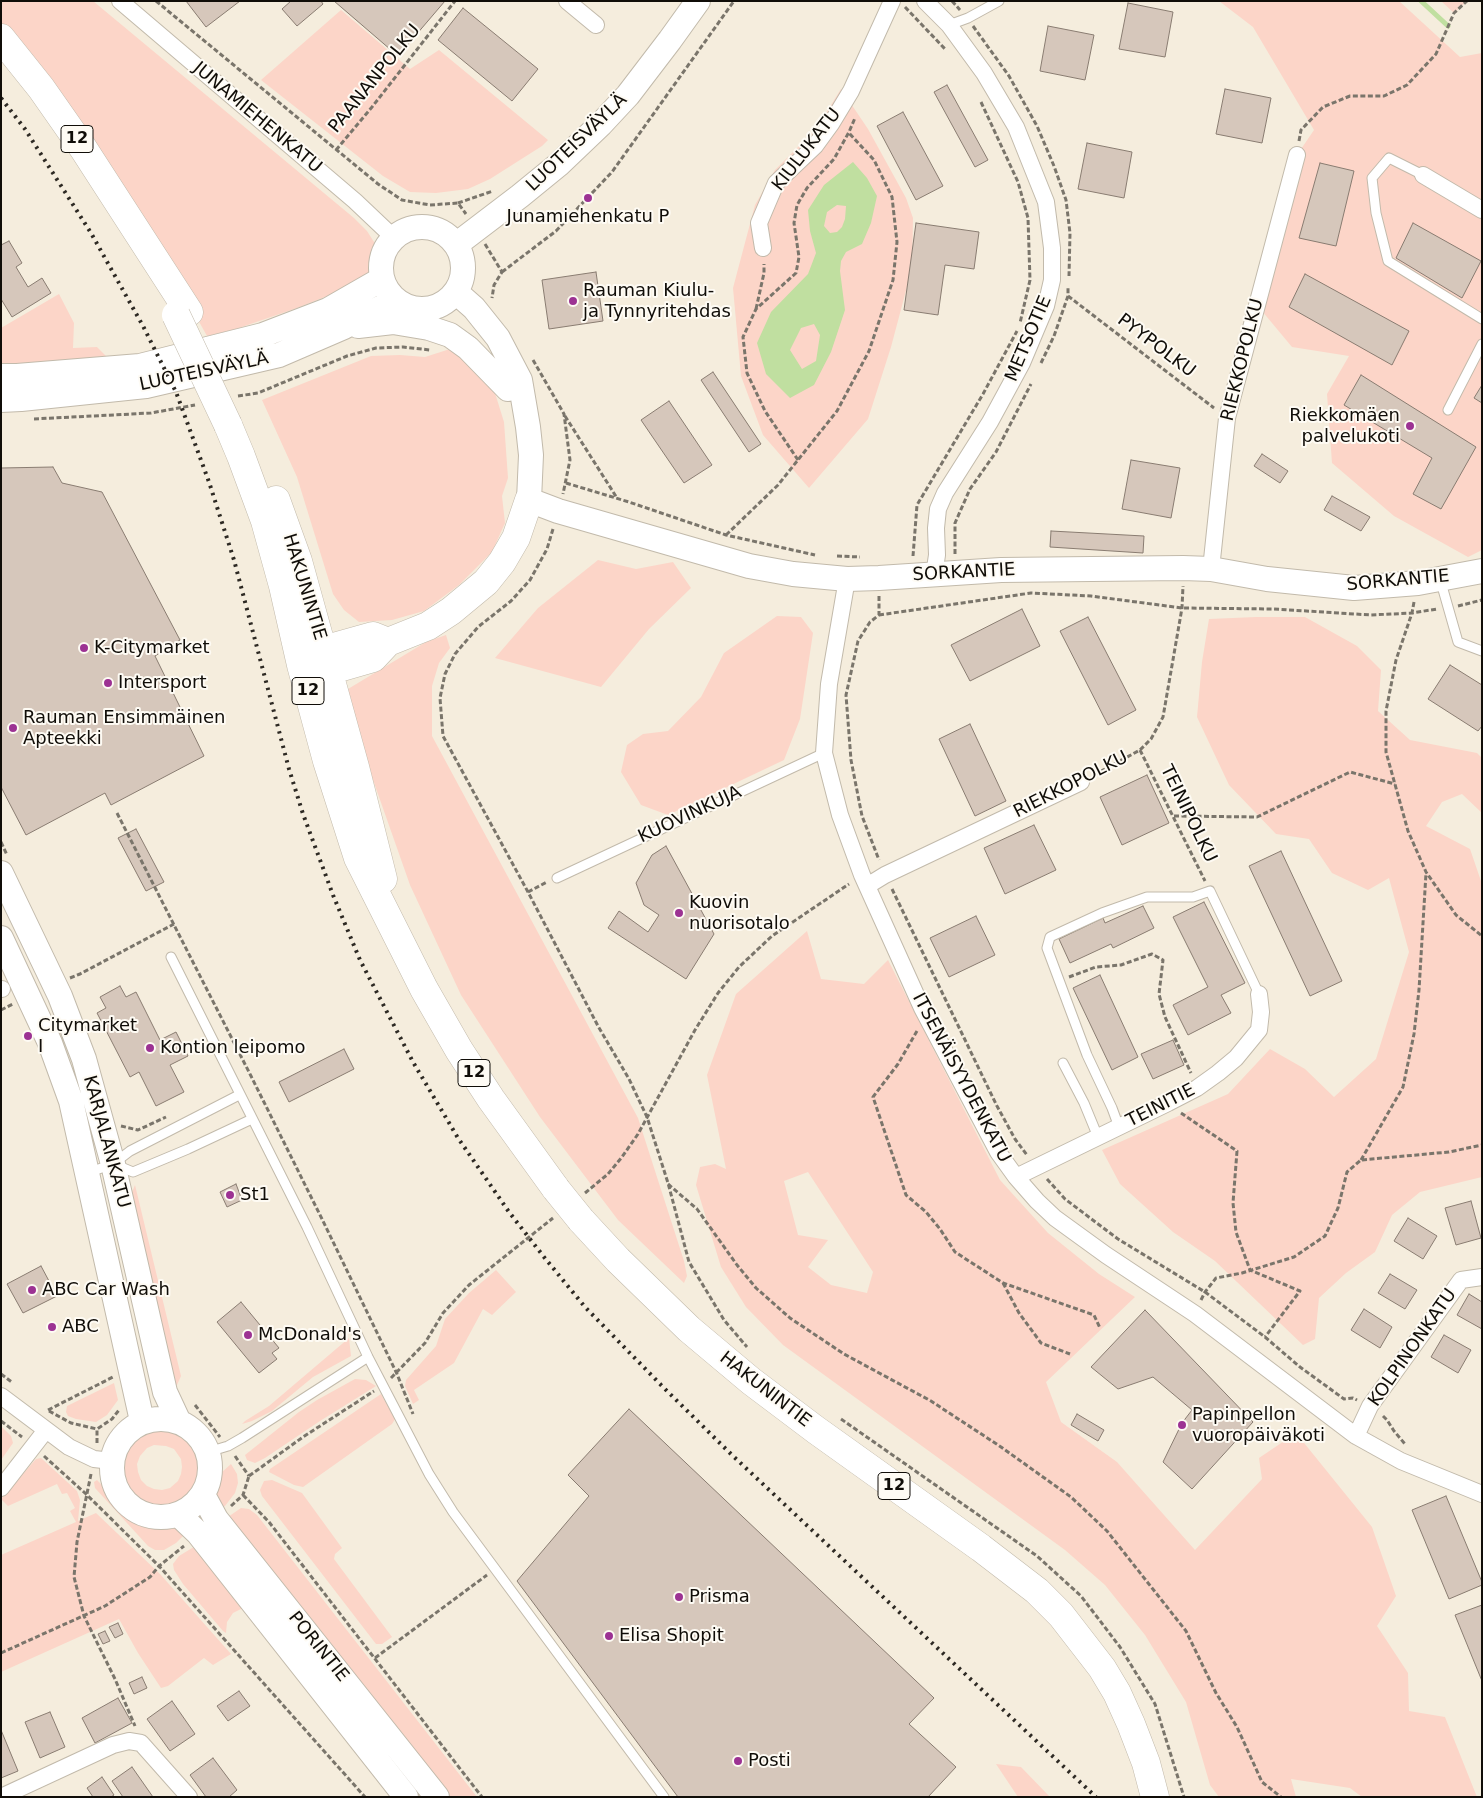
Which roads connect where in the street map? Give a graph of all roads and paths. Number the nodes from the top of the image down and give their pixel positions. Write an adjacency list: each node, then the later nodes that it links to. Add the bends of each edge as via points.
1 (120, 1): 29 (street, JUNAMIEHENKATU)
2 (156, 1): 22 (path)
3 (455, 1): 22 (path, PAANANPOLKU)
4 (567, 1): 14 (street)
5 (698, 1): 28 (main road, LUOTEISVÄYLÄ, via 628,95 601,124 558,165)
6 (734, 1): 32 (path, via 612,172 556,231)
7 (925, 1): 15 (street, METSOTIE)
8 (952, 1): 13 (path)
9 (999, 1): 13 (lane)
10 (1467, 1): 23 (path, via 1454,13 1436,54 1407,85 1384,96 1350,96 1323,107 1301,130)
11 (900, 5): 12 (path); 17 (path); 20 (street, KIULUKATU)
12 (902, 18)
13 (968, 18): 15 (lane); 35 (path, via 1009,76 1037,126 1066,200 1071,261)
14 (596, 24)
15 (949, 25): 69 (street, METSOTIE, via 984,73 1016,127 1030,160 1046,202 1052,280 1046,306 1022,363 938,509)
16 (1, 38): 79 (highway, HAKUNINTIE / 12, via 83,148 145,246 182,313 298,561)
17 (950, 55)
18 (977, 93): 66 (path, via 1018,182 1028,218 1030,280 1019,326 983,394 916,505)
19 (856, 115): 21 (path)
20 (831, 124): 21 (path); 31 (street, KIULUKATU, via 815,146 776,183 760,223)
21 (849, 132): 38 (path, via 834,159 807,188 797,205 794,223 799,257 796,273); 57 (path, via 874,160 892,197 897,242 893,280 869,351 837,411)
22 (336, 150): 26 (path, via 402,200 430,205)
23 (1298, 156): 54 (street, RIEKKOPOLKU)
24 (1424, 175): 27 (street); 40 (lane, via 1389,158 1372,178 1376,213 1388,261)
25 (500, 186): 26 (path)
26 (458, 203): 28 (path)
27 (1482, 210)
28 (477, 230): 30 (main road, LUOTEISVÄYLÄ); 32 (path)
29 (393, 237): 30 (main road, via 416,226 435,228 445,232); 33 (main road, via 383,251)
30 (457, 244): 34 (main road, via 464,268)
31 (763, 248): 38 (path, via 764,273)
32 (502, 272): 37 (path, via 494,285 492,298)
33 (382, 279): 36 (main road); 46 (main road, LUOTEISVÄYLÄ, via 328,310 263,335 140,366)
34 (457, 293): 39 (main road, via 441,307); 56 (main road, via 498,338 520,380)
35 (1068, 296): 45 (path); 54 (path, PYYPOLKU)
36 (395, 300): 39 (main road, via 404,306); 41 (main road, LUOTEISVÄYLÄ)
37 (497, 305)
38 (756, 308): 57 (path, via 743,337 747,373 765,411)
39 (432, 309): 48 (main road, via 461,323 481,341)
40 (1482, 320)
41 (344, 327): 48 (main road, via 393,322 450,335 468,348); 50 (main road, LUOTEISVÄYLÄ, via 278,355 146,386)
42 (1482, 344): 52 (lane)
43 (530, 354): 53 (path)
44 (347, 356): 49 (path, via 258,392)
45 (1038, 369)
46 (1, 376)
47 (1034, 378): 63 (path, via 996,452 970,489 956,523)
48 (508, 389): 56 (main road)
49 (228, 398)
50 (1, 400)
51 (199, 404): 55 (path, via 151,413)
52 (1448, 410)
53 (564, 414): 58 (path, via 570,460); 59 (path)
54 (1227, 418): 67 (street, RIEKKOPOLKU)
55 (29, 419)
56 (528, 427): 60 (main road, via 531,455)
57 (798, 460): 62 (path, via 778,485)
58 (566, 483): 59 (path); 61 (path)
59 (617, 498): 62 (path)
60 (529, 500): 61 (main road, SORKANTIE); 79 (highway, via 516,538 502,562 486,582 451,611 428,626 388,642 373,658)
61 (558, 511): 71 (main road, SORKANTIE, via 749,566); 92 (path, via 547,549 530,580 511,602 478,627 455,654 444,674 440,698 443,736)
62 (726, 534): 64 (path)
63 (955, 554)
64 (822, 556)
65 (831, 556): 70 (path, via 878,558)
66 (913, 556)
67 (1211, 570): 69 (main road, SORKANTIE, via 1001,570); 72 (main road, SORKANTIE, via 1354,588)
68 (1482, 571): 72 (main road, SORKANTIE)
69 (934, 575): 70 (main road, SORKANTIE)
70 (880, 578): 71 (main road, SORKANTIE); 77 (path)
71 (847, 579): 81 (street, ITSENÄISYYDENKATU, via 829,684)
72 (1429, 581): 75 (lane); 76 (path)
73 (1482, 600): 75 (path)
74 (1182, 608): 76 (path, via 1371,615); 77 (path, via 1091,596 1031,593); 80 (path, RIEKKOPOLKU, via 1163,717 1151,739)
75 (1448, 608): 76 (path); 78 (lane, via 1458,642)
76 (1412, 613): 83 (path, via 1396,660 1386,710 1386,752)
77 (880, 615): 86 (path, via 870,622 858,641 846,695 851,760 862,816)
78 (1482, 651)
79 (317, 662): 155 (highway, HAKUNINTIE / 12, bridge, via 355,767 404,950 459,1050 556,1189 618,1260 682,1322 751,1381 981,1548 1043,1597 1072,1627 1112,1685 1146,1763)
80 (1140, 750): 82 (path, RIEKKOPOLKU); 85 (path, TEINIPOLKU)
81 (824, 752): 89 (lane, KUOVINKUJA); 90 (street, ITSENÄISYYDENKATU, via 840,815)
82 (1081, 782): 86 (street, RIEKKOPOLKU)
83 (1395, 784): 85 (path, via 1350,772 1258,817); 87 (path, via 1408,831)
84 (117, 814): 93 (path)
85 (1174, 816): 91 (path, TEINIPOLKU)
86 (883, 870): 90 (street, RIEKKOPOLKU); 113 (path, via 997,1106)
87 (1426, 872): 94 (path, via 1456,915); 111 (path, via 1419,990 1403,1087)
88 (1, 873): 112 (main road, KARJALANKATU, via 73,1028)
89 (557, 878): 92 (path)
90 (867, 886): 101 (street, ITSENÄISYYDENKATU)
91 (1210, 891): 98 (lane, via 1193,897 1147,897 1102,913 1050,938 1047,948); 100 (lane)
92 (528, 892): 116 (path, via 647,1116)
93 (174, 924): 97 (path); 133 (path, via 370,1316)
94 (1482, 936)
95 (1, 938): 114 (main road, KARJALANKATU, via 50,1043 70,1101)
96 (171, 957): 105 (lane)
97 (66, 980)
98 (1060, 980): 104 (path, via 1096,967 1121,965 1152,954 1163,960 1159,994 1165,1017); 108 (lane, via 1086,1055)
99 (4, 991): 102 (path)
100 (1259, 994): 104 (street, TEINITIE, via 1258,1030 1236,1058)
101 (922, 1008): 115 (street, ITSENÄISYYDENKATU, via 998,1152); 119 (path, via 919,1026 898,1064 873,1097 906,1196 926,1212 955,1252)
102 (17, 1012)
103 (1063, 1063): 109 (lane)
104 (1197, 1088): 106 (street, TEINITIE)
105 (239, 1094): 107 (lane); 112 (lane, via 130,1151)
106 (1168, 1103): 108 (street, TEINITIE); 117 (path, via 1237,1151 1233,1202 1236,1232)
107 (252, 1119): 112 (lane, via 133,1172); 126 (lane)
108 (1119, 1127): 109 (street, TEINITIE)
109 (1098, 1137): 113 (street, TEINITIE)
110 (1482, 1145): 111 (path, via 1450,1152)
111 (1361, 1160): 117 (path, via 1347,1172 1338,1208 1325,1236 1294,1257)
112 (113, 1164): 114 (lane); 136 (main road, KARJALANKATU, via 165,1392)
113 (1035, 1167): 115 (street, TEINITIE); 120 (path, via 1065,1199 1087,1216)
114 (88, 1172): 135 (main road, KARJALANKATU)
115 (1016, 1177): 121 (street, ITSENÄISYYDENKATU, via 1055,1218)
116 (668, 1183): 124 (path, via 689,1262 724,1320); 164 (path, via 697,1209 756,1288 790,1318 844,1354 931,1402 1001,1447 1071,1496 1107,1531 1186,1631 1262,1782)
117 (1250, 1270): 120 (path, via 1216,1278); 123 (path, via 1300,1291)
118 (1482, 1277): 130 (street, KOLPINONKATU, via 1461,1280)
119 (1003, 1283): 122 (path, via 1094,1315); 125 (path, via 1019,1313 1041,1343)
120 (1205, 1292): 121 (path); 123 (path)
121 (1195, 1314): 138 (street, ITSENÄISYYDENKATU)
122 (1100, 1328)
123 (1265, 1337): 130 (path, via 1344,1399 1353,1398)
124 (752, 1353)
125 (1070, 1354)
126 (368, 1357): 141 (lane, via 242,1438); 150 (lane, via 429,1474 452,1512)
127 (118, 1374): 131 (path)
128 (1, 1396): 137 (street)
129 (124, 1403): 142 (path, via 112,1419 97,1429)
130 (1370, 1406): 138 (street, KOLPINONKATU); 140 (path, via 1387,1420 1404,1443)
131 (48, 1410)
132 (836, 1415): 163 (path, via 1037,1556 1081,1596 1120,1647 1155,1704)
133 (415, 1419)
134 (1, 1421): 139 (path)
135 (142, 1421): 136 (main road, via 163,1418); 142 (main road)
136 (179, 1422): 141 (main road, via 198,1437)
137 (46, 1430): 139 (street); 142 (street, via 69,1447)
138 (1356, 1436): 145 (street, ITSENÄISYYDENKATU, via 1401,1461)
139 (33, 1447): 143 (street); 144 (path)
140 (1413, 1447)
141 (208, 1452): 146 (main road, via 210,1469)
142 (103, 1460): 144 (path); 148 (main road, via 118,1492 129,1505 143,1514 161,1517)
143 (1, 1488)
144 (86, 1494): 149 (path); 151 (path, via 74,1577)
145 (1482, 1494)
146 (204, 1495): 148 (main road, via 192,1508); 160 (main road, PORINTIE, via 216,1519)
147 (243, 1495): 153 (path, via 270,1522)
148 (178, 1514): 159 (main road, PORINTIE, via 198,1533)
149 (159, 1566): 151 (path, via 150,1577); 158 (path)
150 (495, 1569): 153 (path); 162 (lane)
151 (84, 1616): 152 (path); 154 (path)
152 (1, 1653)
153 (375, 1658): 161 (path)
154 (141, 1743): 156 (street, via 129,1741 113,1745); 157 (street)
155 (1154, 1795)
156 (1, 1797)
157 (189, 1797)
158 (365, 1797)
159 (406, 1797)
160 (437, 1797)
161 (482, 1797)
162 (664, 1797)
163 (1184, 1797)
164 (1282, 1797)

